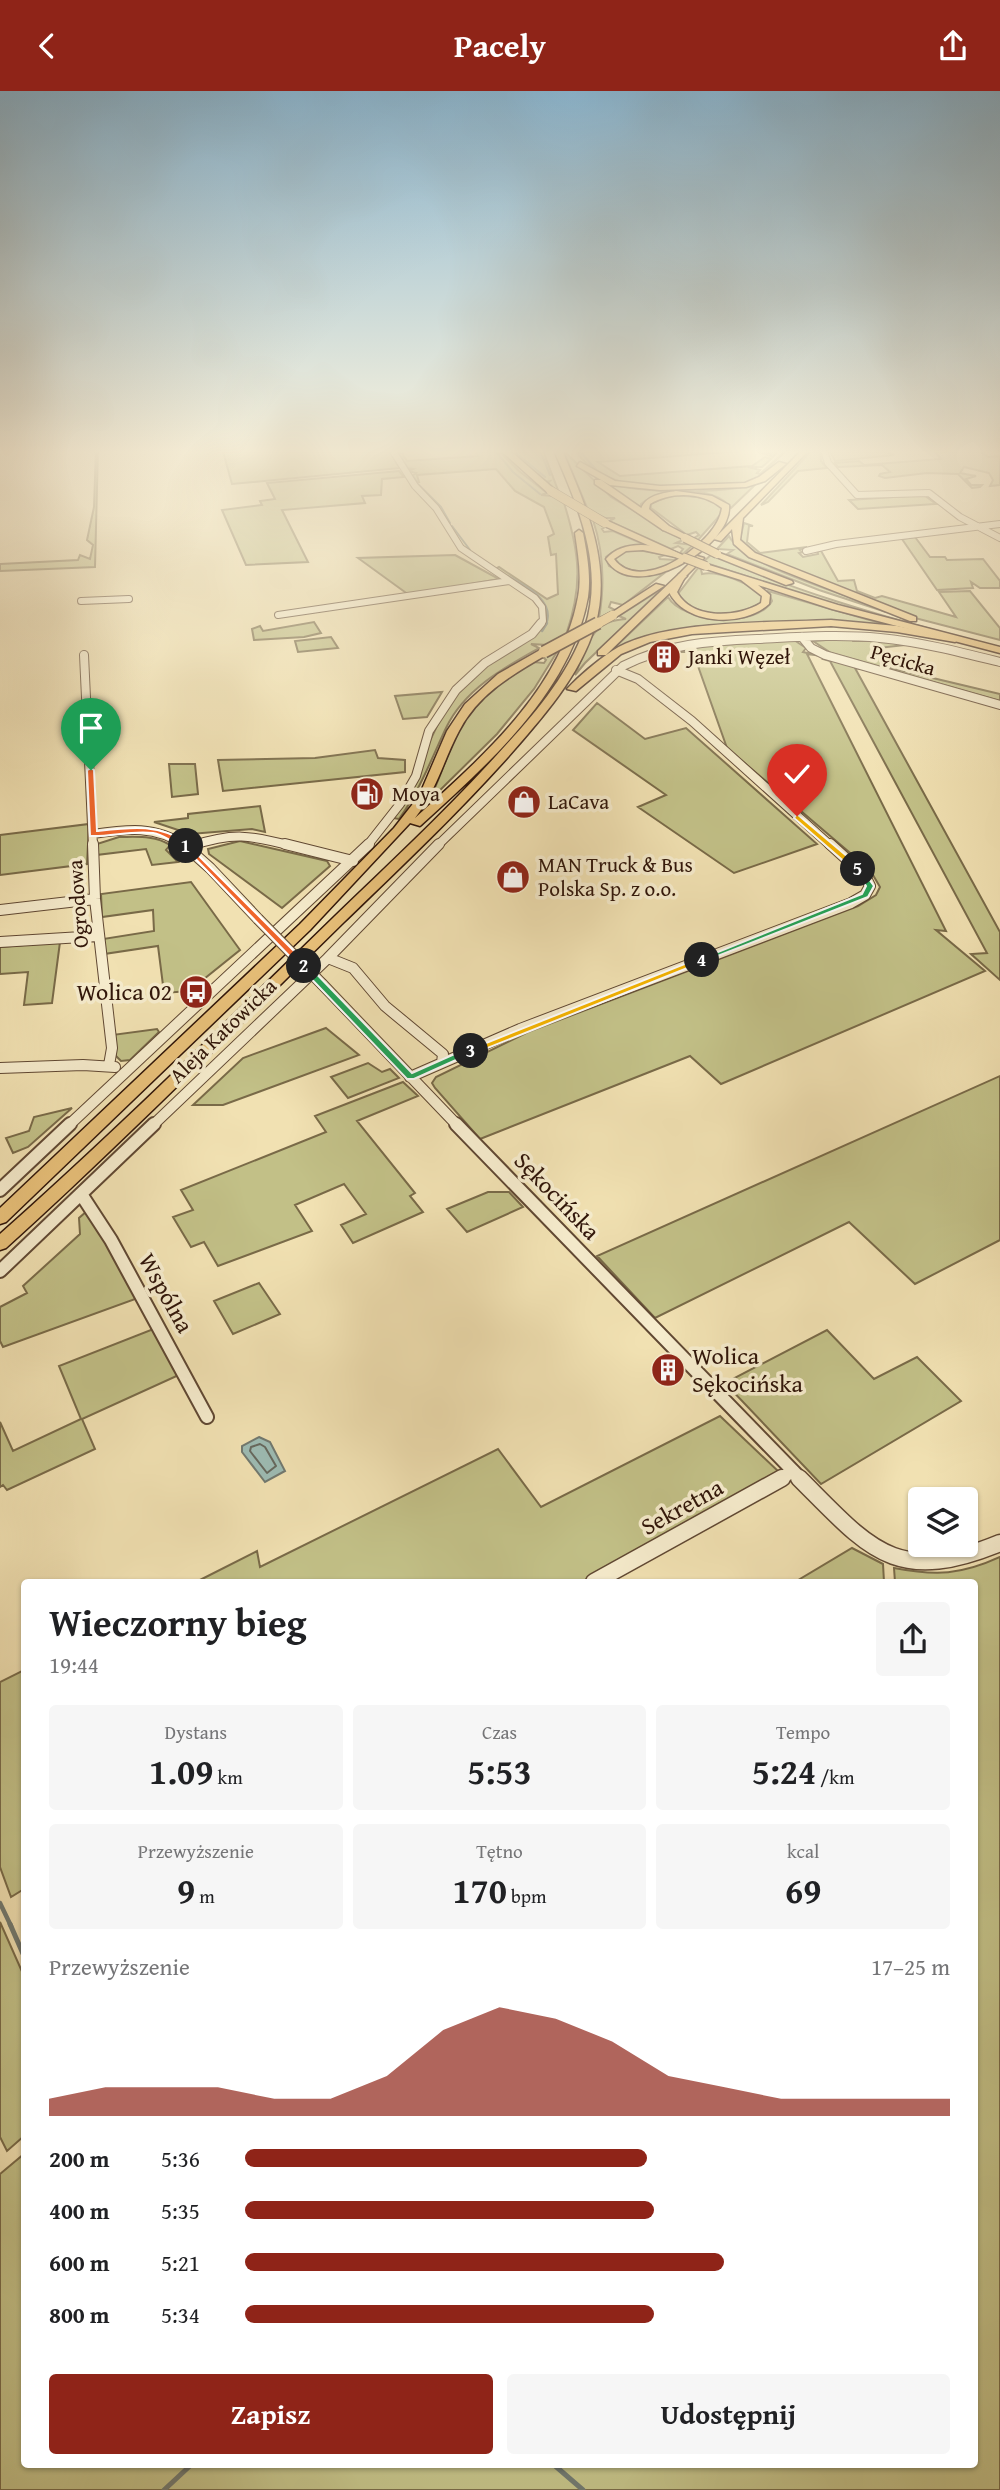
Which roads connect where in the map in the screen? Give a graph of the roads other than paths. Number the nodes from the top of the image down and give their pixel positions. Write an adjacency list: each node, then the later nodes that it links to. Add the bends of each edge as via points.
1 (478, 560): 13 (street)
2 (584, 560): 30 (highway, via 583,599 566,648 534,700 482,760)
3 (596, 560): 26 (highway, via 597,593 590,626 568,673 525,731)
4 (611, 560): 5 (main road, via 622,570 648,573 662,572)
5 (683, 560)
6 (684, 560): 30 (highway, bridge, via 649,594 502,676 469,706 418,807)
7 (691, 560): 12 (main road, bridge)
8 (698, 560): 11 (main road)
9 (733, 560): 17 (main road, bridge, via 835,599)
10 (765, 560): 17 (main road)
11 (682, 576): 12 (main road, via 673,592 678,603 700,614 723,616 753,613 765,604 763,591); 24 (highway, via 602,653)
12 (745, 580): 17 (main road)
13 (509, 581): 16 (street); 29 (street, Aleja Katowicka, via 538,601 544,612 541,625 456,689 434,721 416,776 400,804)
14 (129, 599): 15 (street)
15 (81, 601)
16 (278, 615)
17 (957, 636): 19 (main road); 20 (main road); 24 (highway, via 831,623 692,631 617,652)
18 (802, 637): 22 (street, Aleja Katowicka, via 892,639); 23 (street, Aleja Katowicka, via 673,646); 25 (street, Pęcicka, via 825,655)
19 (1000, 644)
20 (1000, 650)
21 (84, 655): 27 (street, Ogrodowa)
22 (1000, 662)
23 (616, 670): 35 (street, Aleja Katowicka); 36 (street, via 638,679 699,727 865,876 868,891 851,903)
24 (572, 689): 26 (highway, via 519,748)
25 (1000, 705)
26 (467, 795): 44 (highway, via 181,1075)
27 (93, 834): 28 (street, Sękocińska, via 157,831); 31 (street, Ogrodowa)
28 (188, 847): 29 (street, via 219,837 248,835); 40 (street, Sękocińska, bridge)
29 (352, 861): 39 (street, Aleja Katowicka)
30 (334, 898): 43 (highway)
31 (95, 899): 32 (street); 33 (street, Ogrodowa)
32 (0, 910)
33 (98, 936): 34 (street); 37 (street, Ogrodowa, via 112,1048)
34 (0, 942)
35 (328, 958): 36 (street, via 353,968 385,1006 443,1053); 42 (street, Aleja Katowicka)
36 (442, 1063): 40 (street)
37 (109, 1065): 38 (street); 39 (street)
38 (0, 1068)
39 (127, 1072): 41 (street, Aleja Katowicka)
40 (410, 1077): 47 (street, Sękocińska)
41 (0, 1190)
42 (81, 1194): 45 (street, Aleja Katowicka); 46 (street, Wspólna)
43 (0, 1218)
44 (0, 1244)
45 (0, 1271)
46 (207, 1417)
47 (792, 1472): 48 (street, Sękocińska, via 860,1539 904,1561 949,1563); 49 (street, Sekretna)
48 (1000, 1543)
49 (599, 1579)

